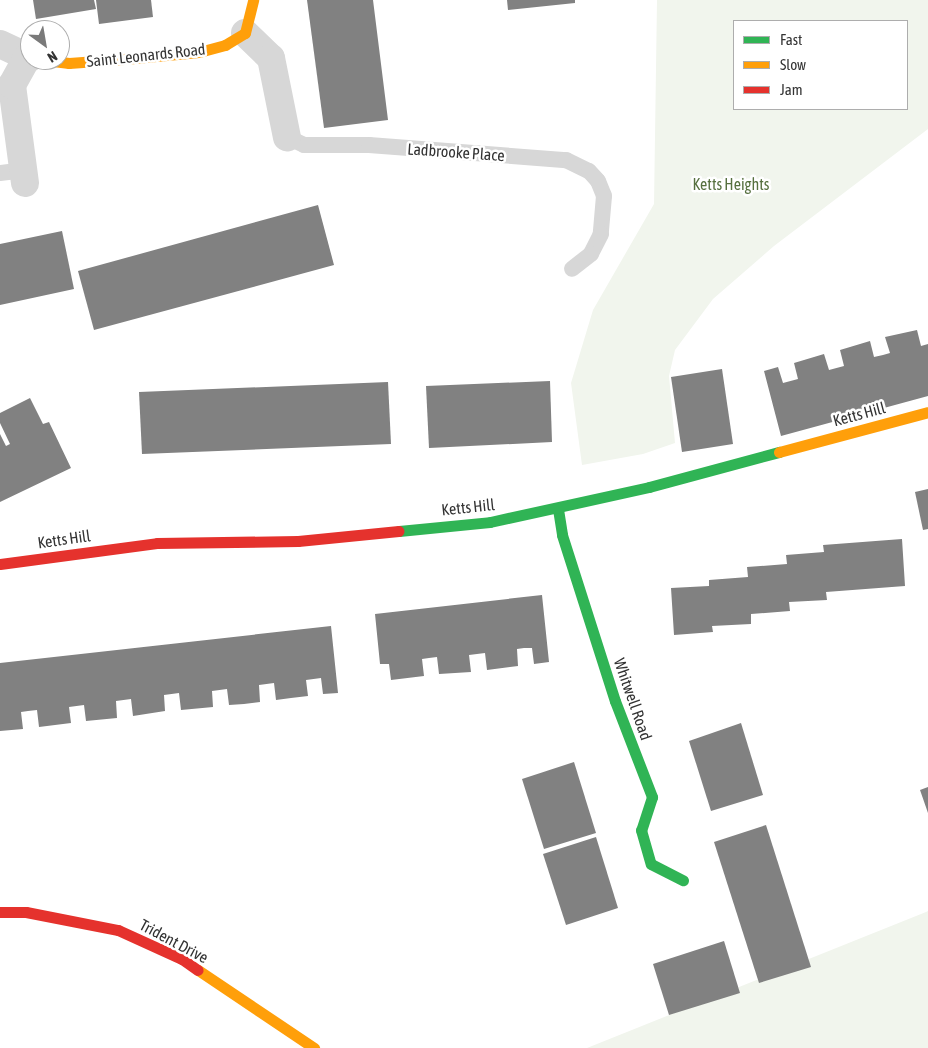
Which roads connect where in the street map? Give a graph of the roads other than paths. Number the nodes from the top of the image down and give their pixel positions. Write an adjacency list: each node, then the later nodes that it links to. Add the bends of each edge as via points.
1 (253, 0): 2 (street)
2 (245, 33): 5 (street, Saint Leonards Road, via 225,45 200,52); 7 (street, Ladbrooke Place, via 271,58)
3 (0, 44): 4 (street, Saint Leonards Road)
4 (20, 53)
5 (70, 63)
6 (25, 70): 8 (street, via 12,85)
7 (288, 137): 9 (lane, Ladbrooke Place, via 304,145 369,146 566,160 589,171 598,180 604,196 602,226 591,254)
8 (16, 175)
9 (572, 269)
10 (928, 412): 11 (street, Ketts Hill)
11 (558, 509): 12 (street, Ketts Hill, via 490,522 298,541 157,542); 13 (street, Whitwell Road, via 562,535 615,701 652,798 641,830 651,864)
12 (0, 564)
13 (683, 880)
14 (0, 912): 15 (street, Trident Drive, via 26,912 118,930 182,959)
15 (314, 1048)

